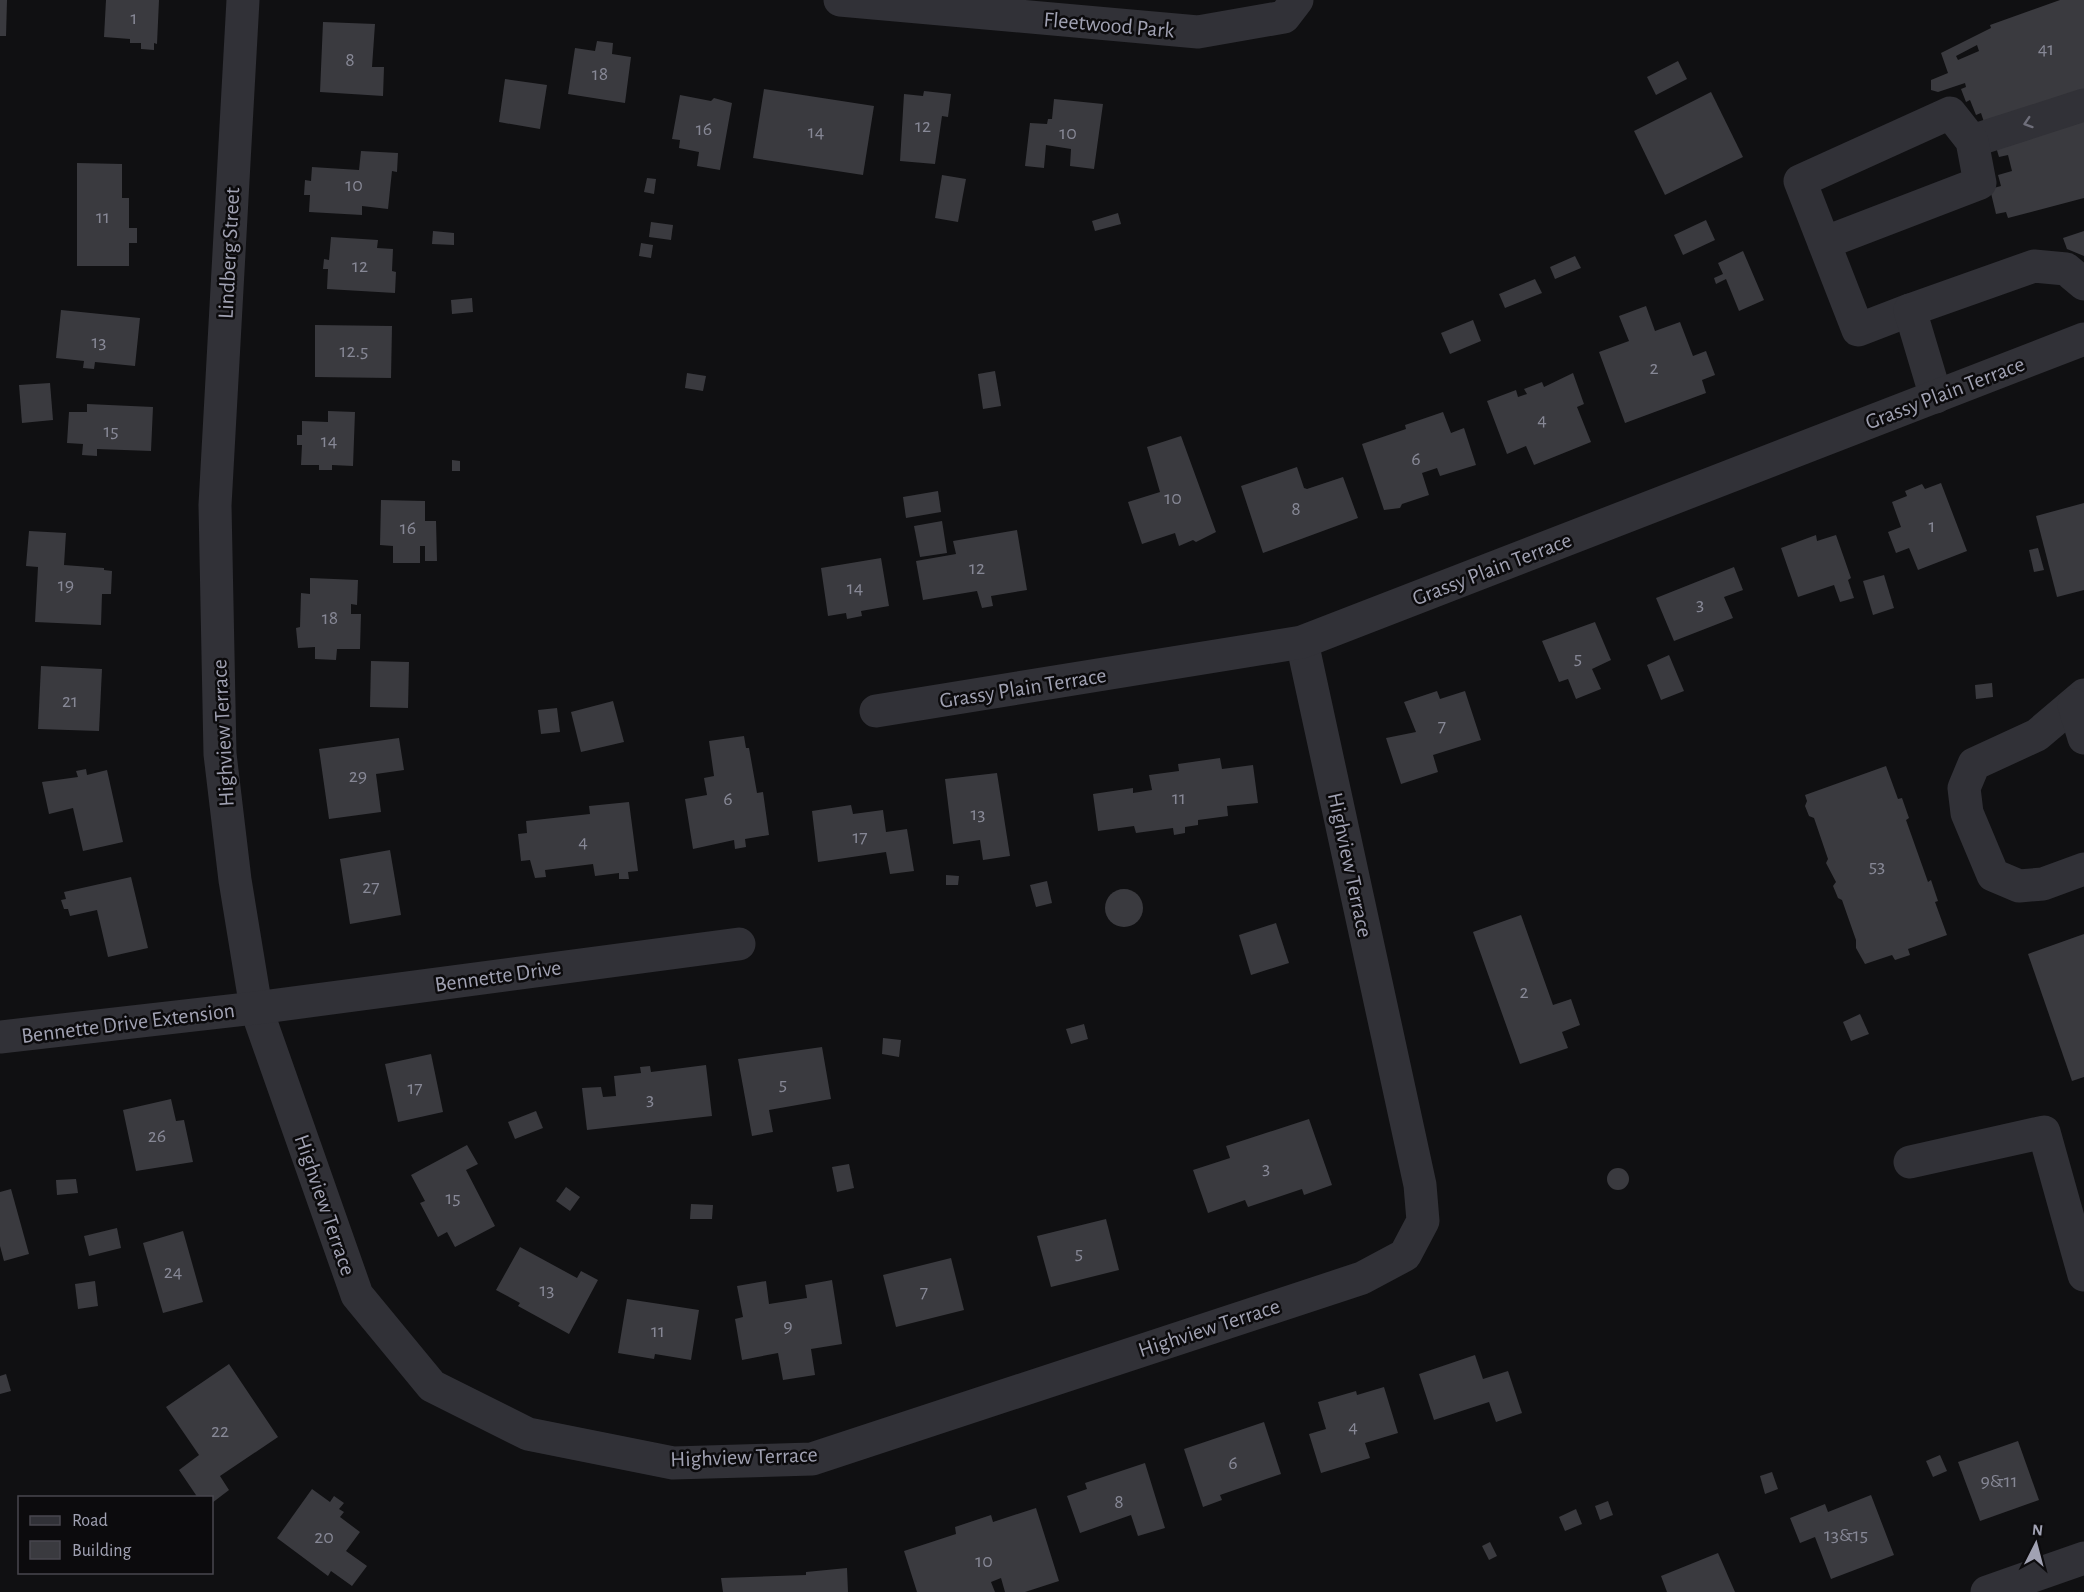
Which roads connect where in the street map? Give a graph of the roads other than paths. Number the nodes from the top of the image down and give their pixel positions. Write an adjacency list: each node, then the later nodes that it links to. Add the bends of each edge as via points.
1 (243, 0): 11 (street, Lindberg Street)
2 (840, 0): 3 (street, Fleetwood Park, via 1198,32 1284,17)
3 (1298, 0)
4 (2084, 105): 5 (street, one-way to 5)
5 (1972, 141): 6 (street, via 1980,183); 6 (street, via 1950,113 1800,181)
6 (1824, 243): 8 (street, via 1858,330)
7 (2084, 284): 8 (street, via 2066,269 2034,266)
8 (1910, 310): 10 (street)
9 (2084, 339): 10 (street, Grassy Plain Terrace)
10 (1936, 397): 12 (street, Grassy Plain Terrace)
11 (214, 506): 18 (street, Highview Terrace, via 220,754)
12 (1302, 642): 14 (street, Grassy Plain Terrace); 18 (street, Highview Terrace, via 1420,1185 1424,1221 1405,1255 1362,1278 812,1459 673,1463 528,1434 432,1386 357,1294)
13 (2079, 700): 15 (street); 16 (street, via 2037,735 1974,764 1964,788 1967,813 1993,875 2019,886 2043,884)
14 (876, 711)
15 (2084, 738)
16 (2084, 869)
17 (739, 944): 18 (street, Bennette Drive)
18 (256, 1008): 19 (street, Bennette Drive Extension)
19 (0, 1037)
20 (1910, 1162): 21 (street, via 2044,1132)
21 (2084, 1275)
22 (2084, 1558): 23 (street)
23 (1987, 1592)

